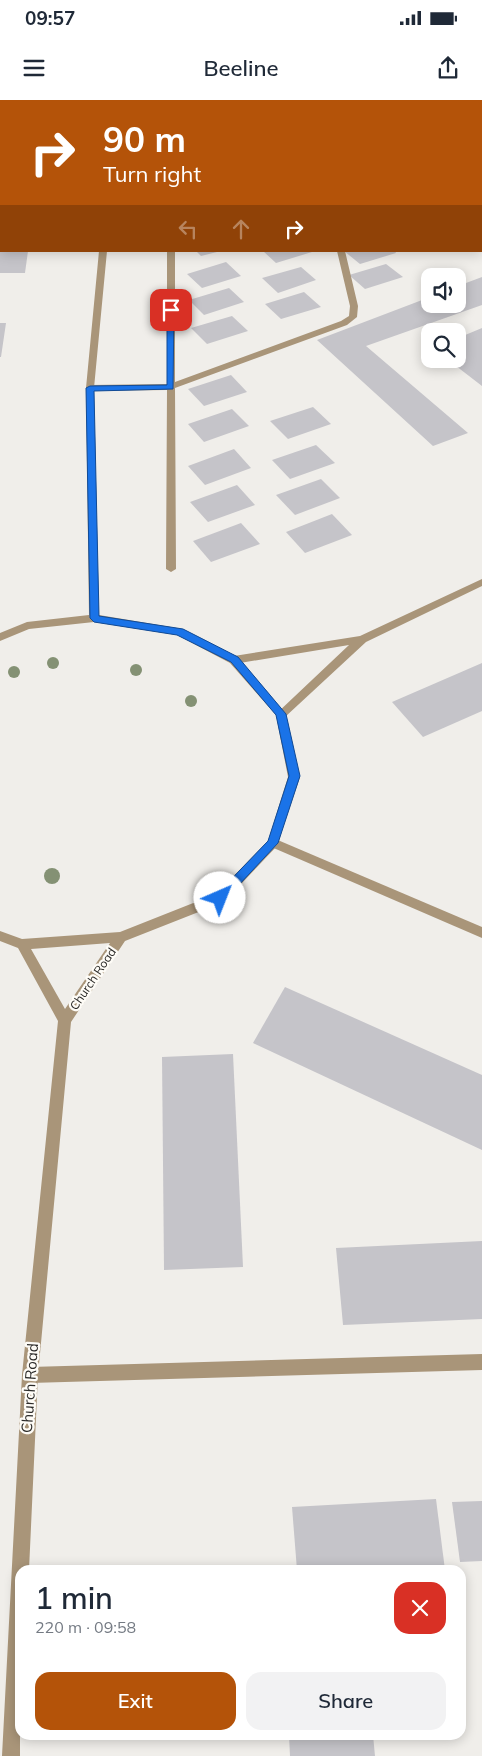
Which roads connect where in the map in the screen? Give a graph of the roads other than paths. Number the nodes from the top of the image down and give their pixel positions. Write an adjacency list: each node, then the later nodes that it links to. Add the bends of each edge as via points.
1 (103, 252): 5 (street)
2 (171, 252): 4 (street)
3 (340, 252): 4 (street, via 354,306 353,317)
4 (171, 387): 5 (street); 6 (street)
5 (90, 388): 8 (street)
6 (171, 569)
7 (482, 582): 10 (street)
8 (94, 618): 9 (street, via 27,626); 11 (street, via 179,632)
9 (0, 637)
10 (362, 639): 11 (street); 12 (street)
11 (234, 660): 12 (street)
12 (281, 714): 13 (street, via 294,776)
13 (272, 843): 14 (street); 16 (street, via 220,898)
14 (482, 933)
15 (0, 936): 17 (street)
16 (121, 937): 17 (street); 18 (street, Church Road)
17 (22, 944): 18 (street, Church Road)
18 (65, 1021): 20 (street, Church Road)
19 (482, 1362): 20 (street)
20 (30, 1375): 21 (street, Church Road)
21 (21, 1565)
22 (15, 1676): 23 (street, Church Road)
23 (11, 1756)

